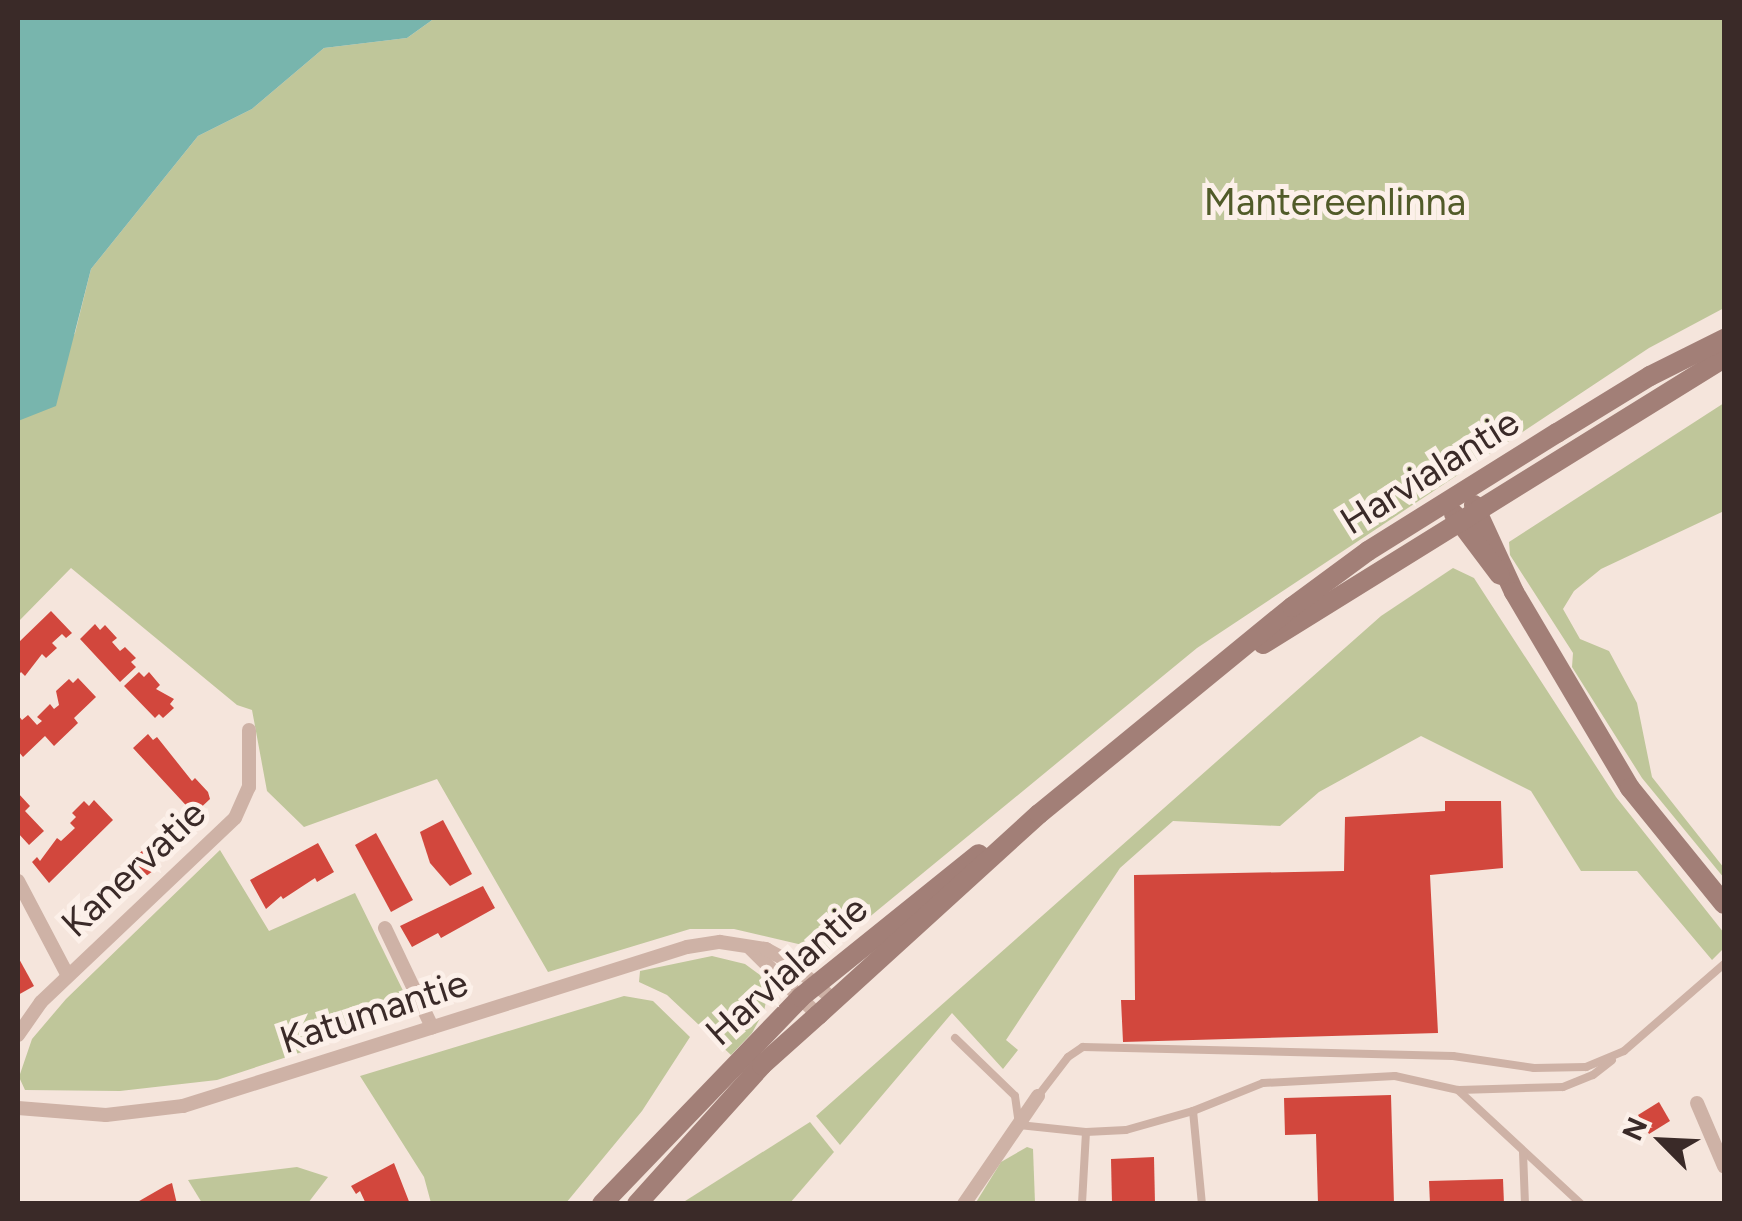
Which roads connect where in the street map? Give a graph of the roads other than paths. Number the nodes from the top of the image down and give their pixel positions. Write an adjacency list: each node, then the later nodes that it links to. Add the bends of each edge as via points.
1 (1724, 339): 3 (main road, Harvialantie, via 1650,376)
2 (1724, 358): 4 (main road, Harvialantie)
3 (1456, 497): 4 (main road); 5 (main road); 7 (main road, Harvialantie, via 1292,606)
4 (1479, 513): 5 (main road, Harvialantie); 6 (main road)
5 (1459, 524): 6 (main road); 7 (main road, Harvialantie)
6 (1514, 592): 11 (main road, via 1630,788)
7 (1190, 691): 9 (main road, Harvialantie)
8 (249, 730): 14 (street, Kanervatie, via 249,787 235,818)
9 (1040, 814): 15 (main road, Harvialantie, via 960,867); 16 (main road, Harvialantie)
10 (18, 881): 14 (street)
11 (1724, 904)
12 (385, 928): 17 (street)
13 (1724, 964): 20 (lane)
14 (68, 976): 18 (street, Kanervatie)
15 (809, 991): 16 (street, Katumantie); 16 (street, Katumantie); 17 (street, Katumantie, via 788,961 720,942 687,946); 30 (main road, Harvialantie)
16 (827, 1008): 31 (main road, Harvialantie, via 762,1066)
17 (432, 1027): 24 (street, Katumantie, via 182,1106 106,1114)
18 (18, 1035)
19 (955, 1038): 26 (lane, via 1015,1096)
20 (1624, 1050): 21 (lane, via 1593,1075 1563,1087); 22 (lane, via 1586,1066 1534,1068 1453,1056 1083,1047)
21 (1458, 1090): 25 (lane, via 1395,1076 1290,1078); 28 (lane)
22 (1038, 1096): 26 (street)
23 (1697, 1103): 29 (street)
24 (18, 1108)
25 (1193, 1111): 27 (lane, via 1126,1130); 34 (lane)
26 (1019, 1125): 27 (lane); 32 (street)
27 (1086, 1132): 33 (lane)
28 (1523, 1152): 35 (lane); 36 (lane)
29 (1724, 1166)
30 (602, 1204)
31 (637, 1204)
32 (964, 1204)
33 (1082, 1204)
34 (1202, 1204)
35 (1525, 1204)
36 (1581, 1204)

